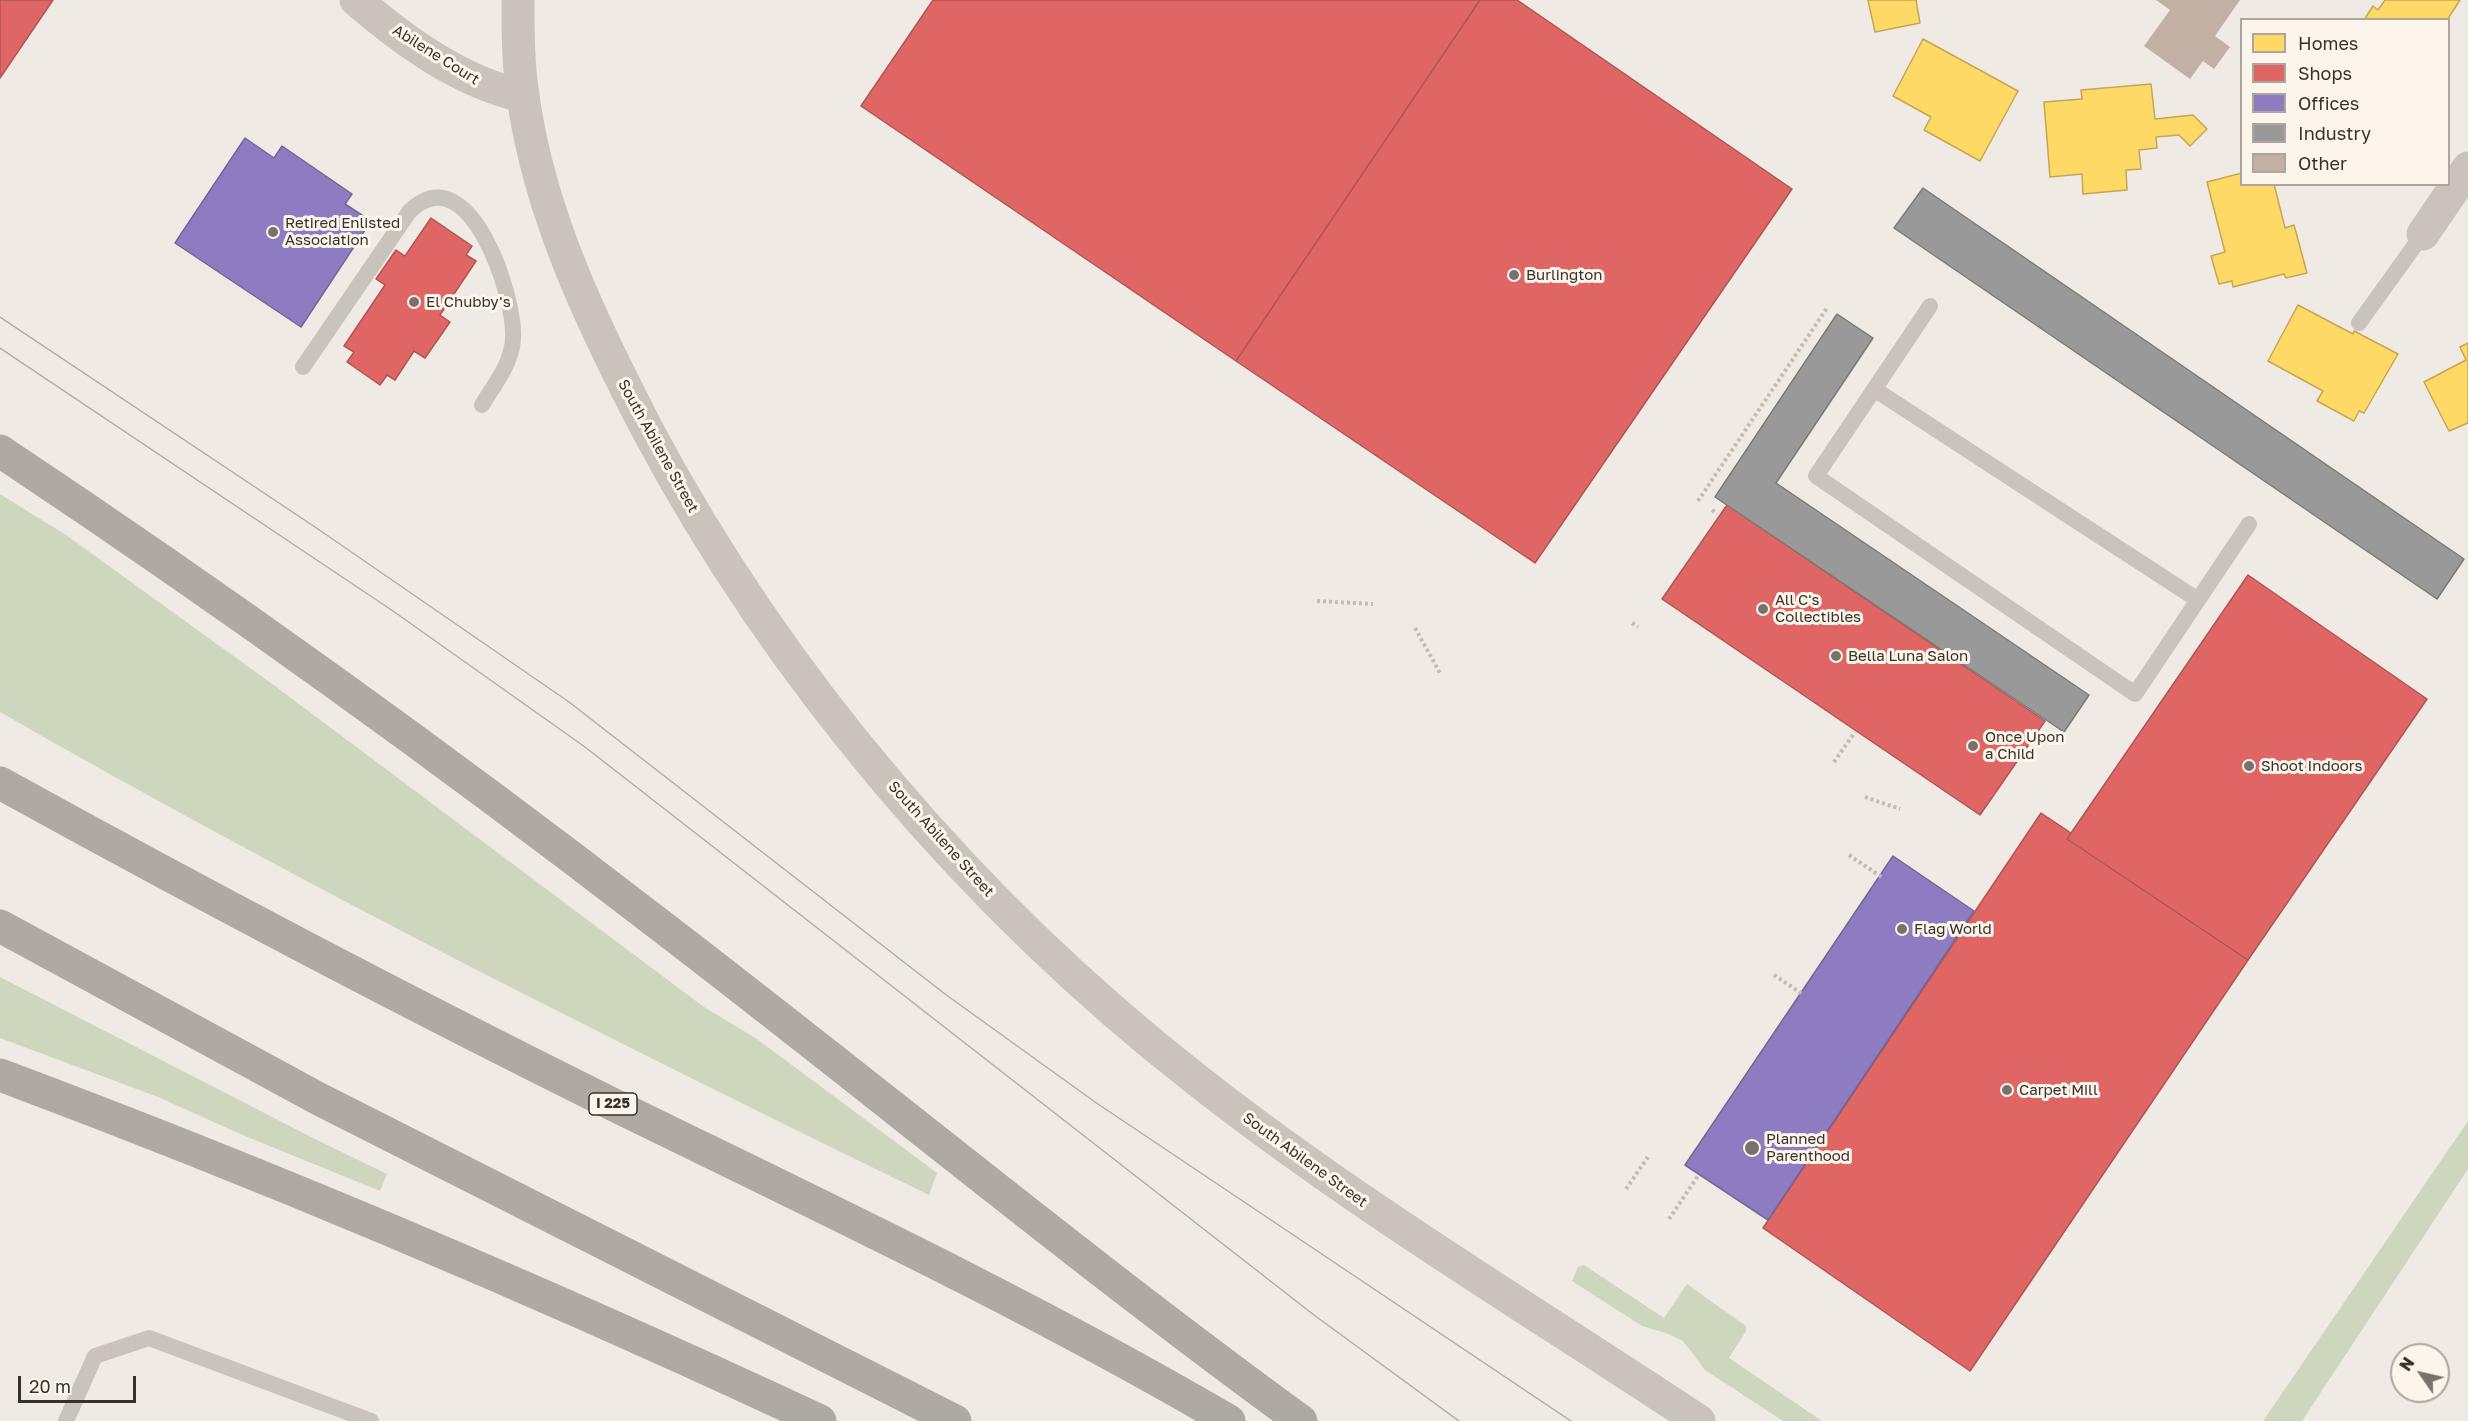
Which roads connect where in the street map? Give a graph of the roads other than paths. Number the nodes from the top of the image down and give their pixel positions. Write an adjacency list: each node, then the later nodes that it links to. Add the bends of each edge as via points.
1 (356, 0): 3 (street, Abilene Court, via 381,21 470,79)
2 (518, 0): 3 (street, South Abilene Street)
3 (523, 96): 23 (street, South Abilene Street, via 560,238 605,347 660,452 759,614 824,702 917,814 1043,948 1199,1082 1374,1209)
4 (2468, 168): 5 (street)
5 (2423, 234): 7 (lane)
6 (1930, 306): 9 (lane)
7 (2359, 323)
8 (303, 367): 10 (lane, via 409,212 430,199 445,200 461,206 482,231 494,257 513,325 510,356)
9 (1874, 389): 13 (lane); 13 (lane, via 1816,476 2135,694)
10 (482, 405)
11 (0, 451): 22 (highway, via 223,601 393,724 658,923 1090,1263)
12 (2249, 524): 13 (lane)
13 (2198, 600)
14 (0, 783): 21 (highway, I 225, via 466,1031 899,1245)
15 (0, 926): 20 (highway, via 320,1099)
16 (0, 1075): 19 (highway, via 310,1198 663,1348)
17 (66, 1421): 18 (lane, via 95,1356 149,1338)
18 (371, 1421)
19 (820, 1421)
20 (955, 1421)
21 (1229, 1421)
22 (1301, 1421)
23 (1699, 1421)

